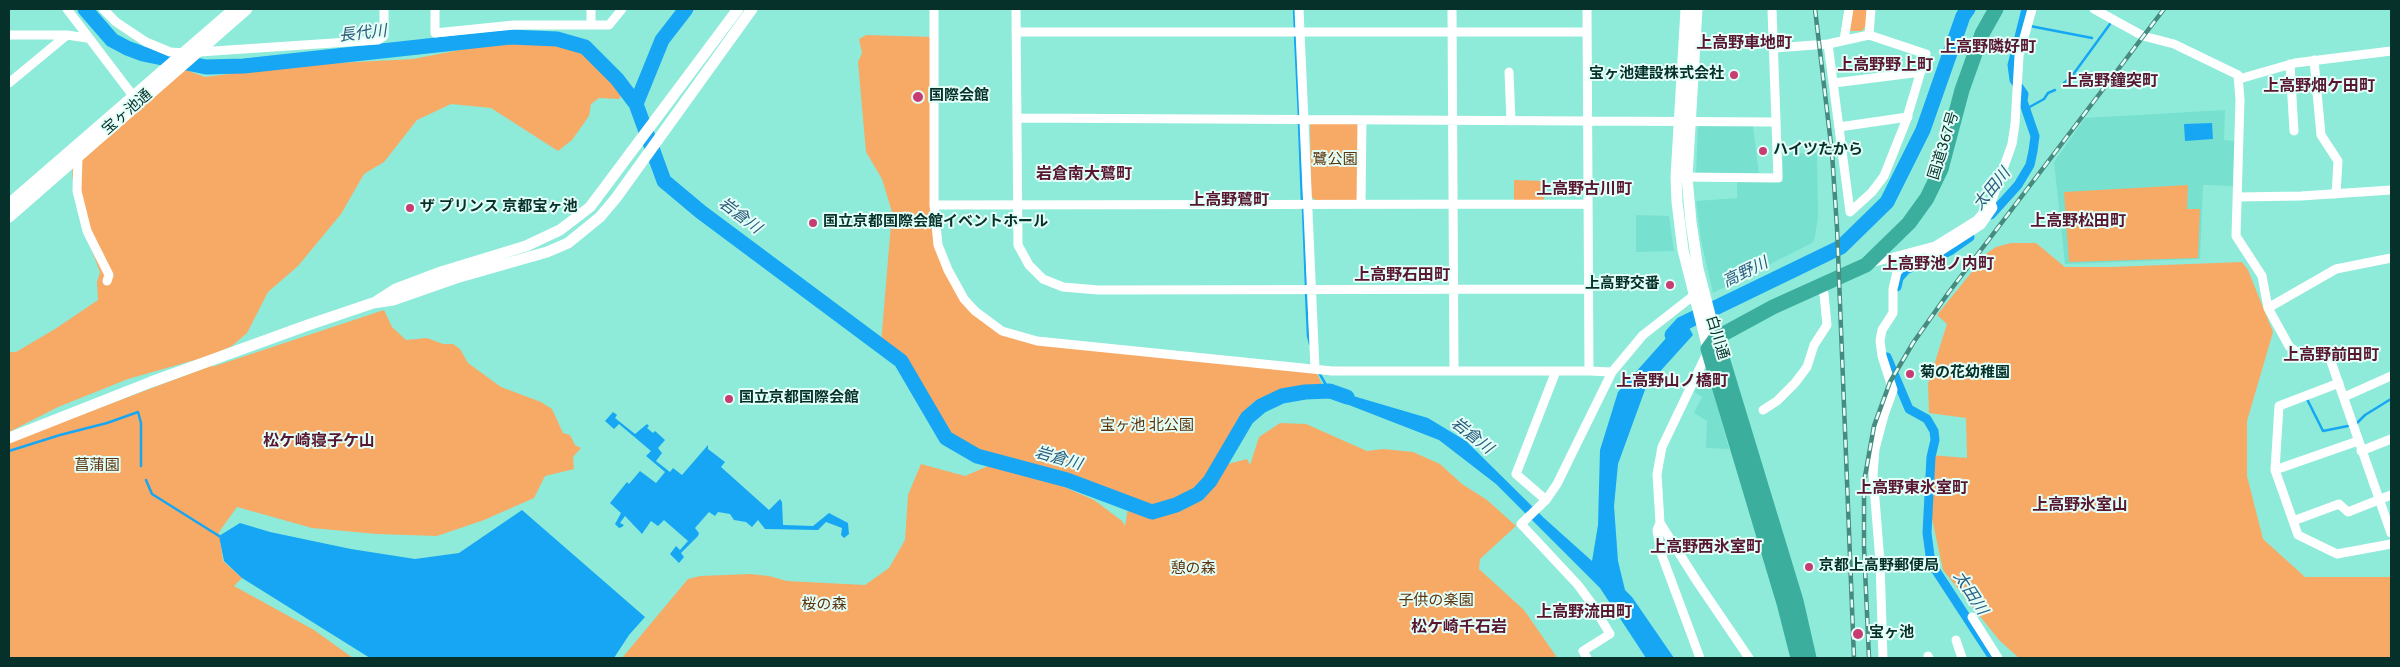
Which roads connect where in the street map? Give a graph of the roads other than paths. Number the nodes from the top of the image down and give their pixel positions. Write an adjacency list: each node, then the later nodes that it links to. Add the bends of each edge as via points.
1 (68, 9): 32 (street)
2 (103, 9): 37 (street, via 146,42)
3 (234, 9): 37 (street, 宝ヶ池通)
4 (247, 9): 37 (street, 宝ヶ池通)
5 (384, 9): 37 (street, via 384,36 378,40)
6 (435, 9): 24 (street, via 435,33 514,25)
7 (591, 9): 24 (street)
8 (622, 9): 24 (street, via 609,25)
9 (738, 9): 79 (street, via 590,207 560,230 526,246 441,272 396,289)
10 (752, 9): 79 (street, via 634,174 600,217 568,243 393,300)
11 (934, 9): 68 (street)
12 (1016, 9): 25 (street)
13 (1299, 9): 26 (street)
14 (1452, 9): 27 (street)
15 (1587, 9): 28 (street)
16 (1686, 9): 53 (street, 白川通)
17 (1697, 9): 53 (street, 白川通)
18 (1772, 9): 35 (street)
19 (1849, 9): 33 (street)
20 (1871, 9): 29 (street)
21 (1996, 9): 72 (highway, 国道367号, via 1982,34 1962,90 1941,169 1927,198 1909,223)
22 (2032, 9): 67 (street, via 2019,56 2012,144)
23 (2094, 9): 42 (street, via 2143,36 2174,44 2238,75)
24 (591, 24)
25 (1016, 32): 26 (street); 47 (street)
26 (1300, 32): 27 (street); 48 (street)
27 (1452, 32): 28 (street); 50 (street)
28 (1587, 32): 52 (street)
29 (1869, 34): 33 (street); 41 (street, via 1926,54)
30 (9, 35): 31 (street)
31 (67, 35): 32 (street); 43 (street)
32 (87, 38): 45 (street)
33 (1844, 40): 34 (street)
34 (1828, 44): 35 (street); 44 (street)
35 (1774, 48): 54 (street)
36 (2391, 51): 38 (street)
37 (183, 59): 45 (street, 宝ヶ池通)
38 (2314, 60): 39 (street); 60 (street, via 2321,135 2338,162)
39 (2290, 64): 42 (street); 56 (street)
40 (1509, 72): 51 (street)
41 (1921, 72): 44 (street); 46 (street)
42 (2239, 79): 61 (street)
43 (9, 83)
44 (1834, 83): 55 (street)
45 (136, 100): 57 (street, 宝ヶ池通); 62 (street, 宝ヶ池通)
46 (1908, 117): 55 (street); 55 (street, via 1884,176 1850,212)
47 (1017, 118): 48 (street); 69 (street)
48 (1304, 120): 49 (street); 63 (street)
49 (1362, 120): 50 (street); 64 (street)
50 (1453, 120): 51 (street); 65 (street)
51 (1511, 121): 52 (street)
52 (1588, 121): 53 (street); 66 (street)
53 (1684, 122): 54 (street); 58 (street, 白川通)
54 (1776, 122): 58 (street, via 1778,178)
55 (1838, 127)
56 (2294, 131)
57 (78, 156): 70 (street, 宝ヶ池通); 73 (street, via 77,191 87,231 109,275)
58 (1682, 177): 78 (street, 白川通, via 1683,250)
59 (2391, 190): 60 (street)
60 (2336, 194): 61 (street)
61 (2238, 197): 80 (street, via 2236,236 2262,276)
62 (9, 204)
63 (1308, 204): 64 (street); 69 (street); 75 (street)
64 (1361, 204): 65 (street)
65 (1453, 204): 66 (street); 77 (street)
66 (1588, 204): 76 (street)
67 (1991, 204): 72 (street, via 1977,220 1936,246); 110 (street, via 1993,208 1981,225 1936,254 1900,268 1893,289 1893,313 1882,330 1882,356 1893,390 1875,449 1873,474)
68 (934, 205): 69 (street); 82 (street, via 938,245 948,270 964,299 1002,331 1037,341)
69 (1018, 205): 75 (street, via 1018,245 1029,265 1043,279 1063,287 1098,290)
70 (9, 217)
71 (2391, 258): 80 (street, via 2336,269)
72 (1866, 265): 74 (highway, 国道367号)
73 (107, 281)
74 (1820, 286): 81 (highway, 国道367号, via 1773,306); 90 (street, via 1824,294 1827,325 1814,344 1807,367 1795,383)
75 (1312, 289): 77 (street); 82 (street)
76 (1589, 289): 77 (street); 85 (street)
77 (1454, 291): 83 (street)
78 (1698, 300): 81 (street, 白川通); 86 (street, via 1643,335)
79 (373, 303): 91 (street, via 151,382)
80 (2268, 308): 88 (street, via 2289,346 2296,352 2328,353)
81 (1711, 340): 100 (street, via 1662,447 1657,474); 108 (highway, 白川通); 109 (highway, 白川通, via 1796,601)
82 (1315, 369): 83 (street)
83 (1454, 370): 84 (street)
84 (1556, 371): 85 (street); 97 (street, via 1516,474)
85 (1589, 371): 86 (street)
86 (1612, 372): 97 (street, via 1558,484)
87 (2391, 376): 89 (street)
88 (2340, 383): 89 (street); 95 (street, via 2279,406)
89 (2344, 398): 93 (street)
90 (1764, 410)
91 (9, 438)
92 (2391, 439): 94 (street)
93 (2358, 441): 94 (street); 95 (street)
94 (2361, 451): 98 (street)
95 (2275, 470): 99 (street)
96 (2391, 495): 98 (street)
97 (1546, 500): 105 (street, via 1521,524 1578,585 1610,634 1584,651)
98 (2379, 500): 99 (street, via 2348,512 2339,504); 101 (street)
99 (2293, 521): 102 (street, via 2298,535 2337,554)
100 (1660, 523): 106 (street, via 1657,530 1661,553); 107 (street)
101 (2391, 532)
102 (2391, 544)
103 (1972, 617): 112 (street)
104 (1956, 640): 111 (street)
105 (1587, 658)
106 (1700, 658)
107 (1749, 658)
108 (1798, 658)
109 (1809, 658)
110 (1883, 658)
111 (1962, 658)
112 (1998, 658)

